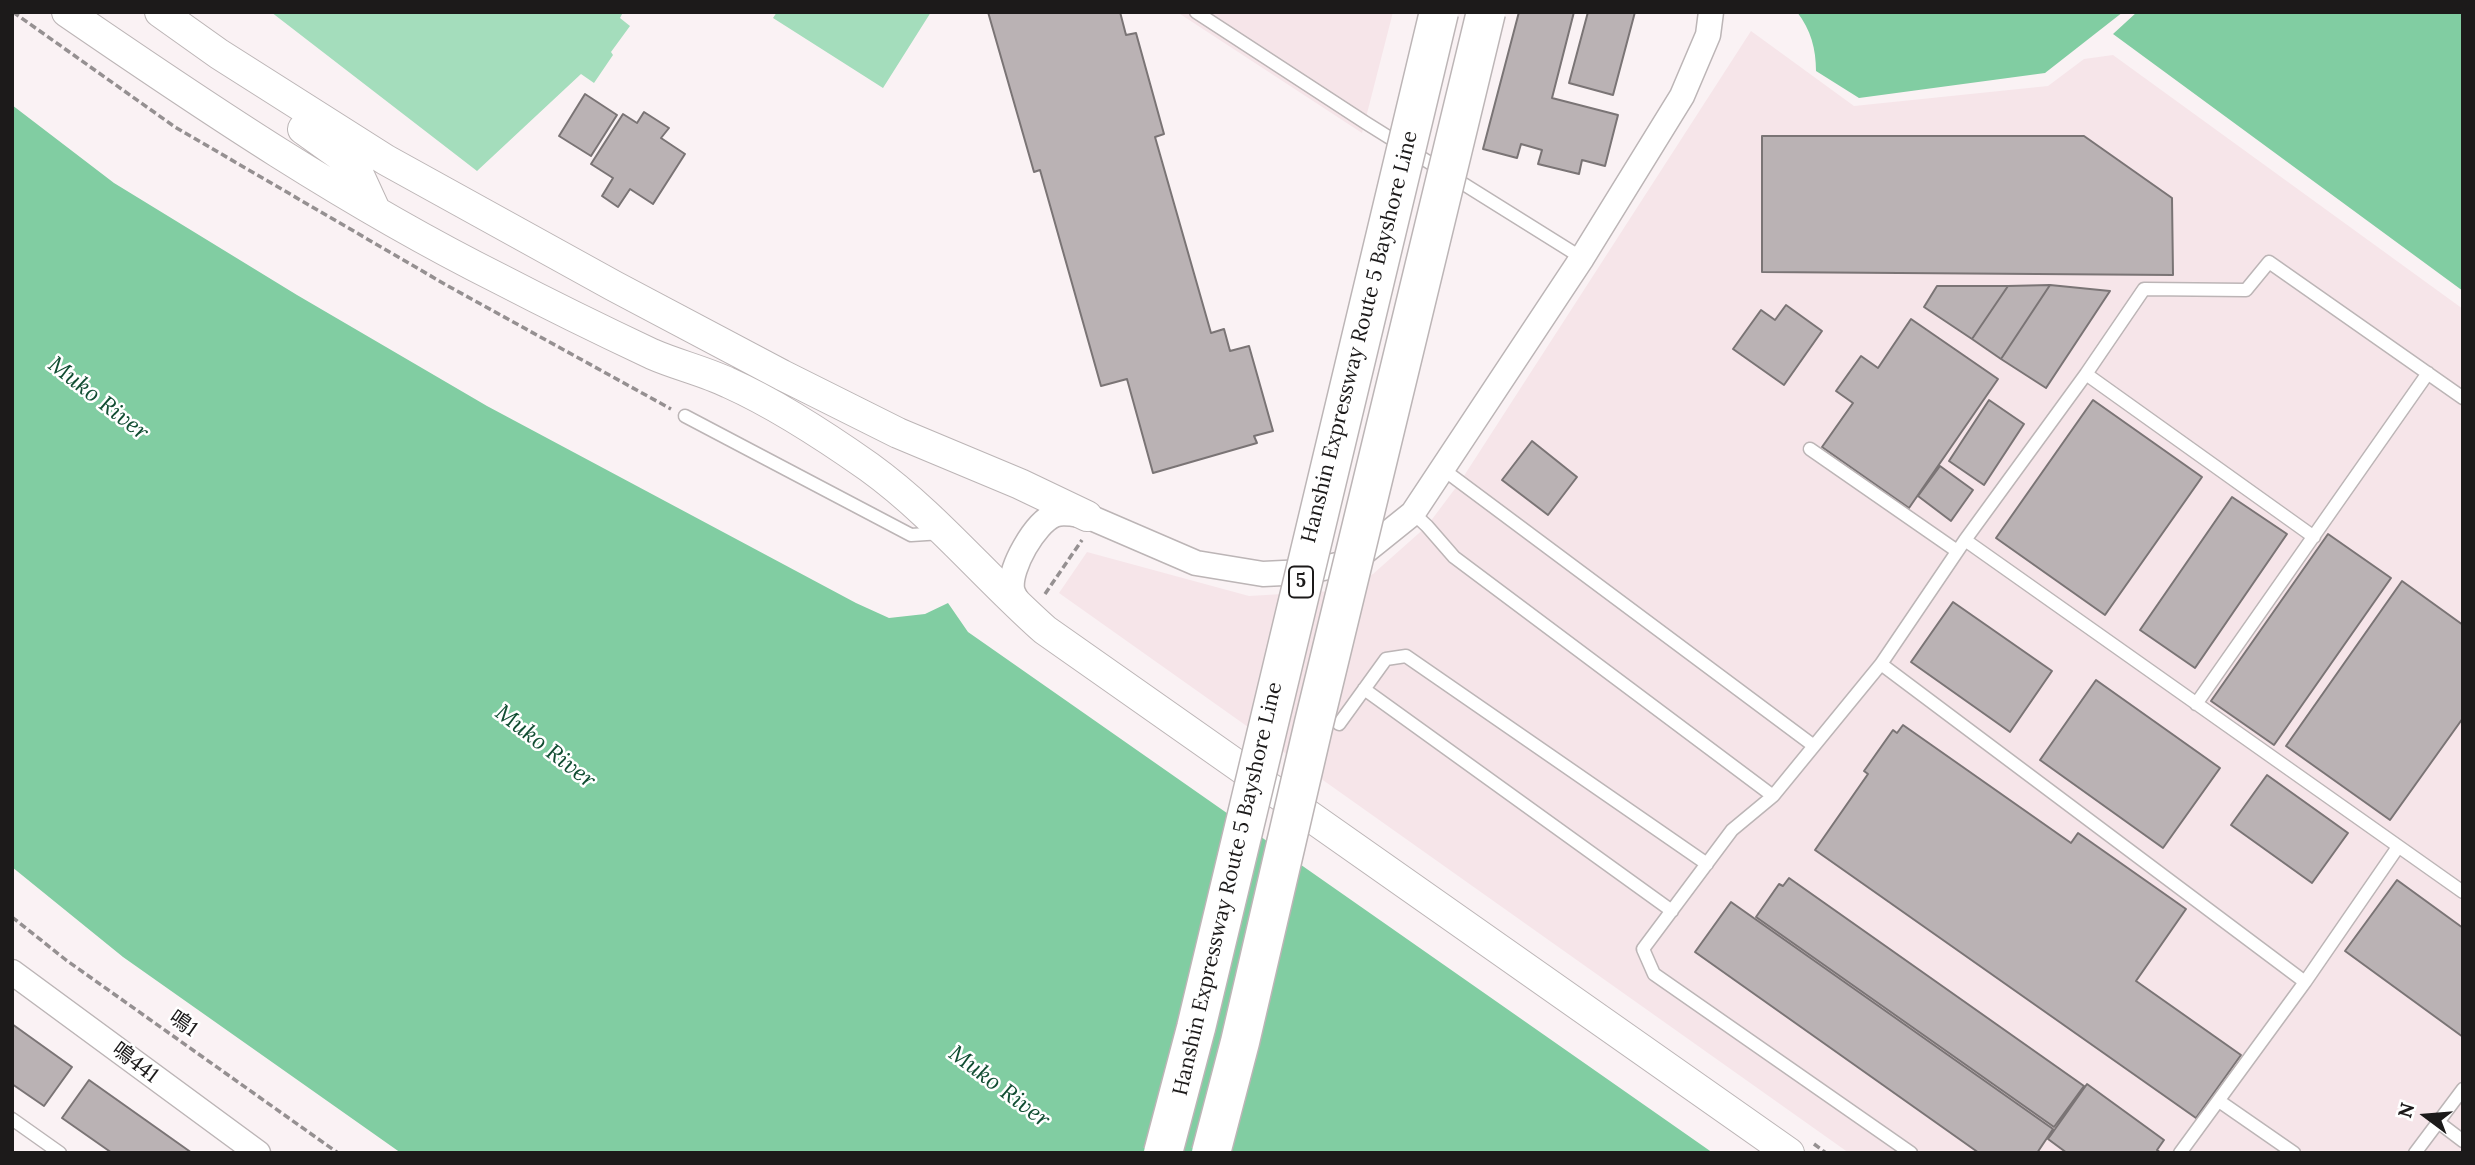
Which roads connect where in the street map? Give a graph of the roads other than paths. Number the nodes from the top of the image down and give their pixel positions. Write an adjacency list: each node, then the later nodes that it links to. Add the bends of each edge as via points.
1 (67, 12): 7 (street, via 206,107)
2 (159, 12): 7 (street, via 172,39 345,159 358,173); 16 (street, via 386,160 614,286 898,433)
3 (1196, 12): 8 (lane)
4 (1439, 12): 41 (highway, Hanshin Expressway Route 5 Bayshore Line / 5, bridge)
5 (1486, 12): 42 (highway, 5, bridge)
6 (1711, 12): 8 (street, via 1708,35 1682,96)
7 (375, 211): 17 (street, via 655,356 728,382 792,416 870,468)
8 (1582, 258): 14 (street)
9 (2428, 373): 10 (lane, via 2269,262 2246,290 2144,289); 11 (lane); 18 (lane)
10 (2086, 374): 18 (lane); 19 (lane)
11 (2463, 398)
12 (685, 416): 17 (lane, via 911,535)
13 (1810, 449): 20 (lane)
14 (1444, 470): 15 (street); 26 (lane)
15 (1413, 513): 16 (street, via 1352,562 1263,574 1196,564); 27 (lane, via 1454,557)
16 (1087, 516): 21 (street, via 1055,514 1040,525 1014,566 1012,590)
17 (946, 533): 21 (street)
18 (2314, 537): 24 (lane)
19 (1965, 540): 20 (lane); 24 (lane)
20 (1957, 551): 22 (lane)
21 (1023, 611): 43 (street)
22 (1881, 664): 26 (lane); 33 (lane)
23 (1364, 688): 25 (lane); 29 (lane, via 1386,659 1406,656); 31 (lane)
24 (2196, 704): 28 (lane)
25 (1339, 724)
26 (1814, 747): 27 (lane)
27 (1773, 796): 29 (lane, via 1732,830)
28 (2398, 847): 30 (lane); 33 (lane)
29 (1707, 864): 31 (lane)
30 (2463, 892)
31 (1672, 911): 44 (lane, via 1643,949 1654,974)
32 (12, 972): 40 (street, 鳴441)
33 (2305, 982): 35 (lane)
34 (2463, 1089): 37 (lane)
35 (2219, 1101): 45 (lane); 46 (lane)
36 (12, 1119): 39 (lane)
37 (2438, 1122): 38 (lane); 47 (lane)
38 (2463, 1141)
39 (61, 1153)
40 (258, 1153)
41 (1163, 1153)
42 (1211, 1153)
43 (1789, 1153)
44 (1911, 1153)
45 (2180, 1153)
46 (2294, 1153)
47 (2414, 1153)

